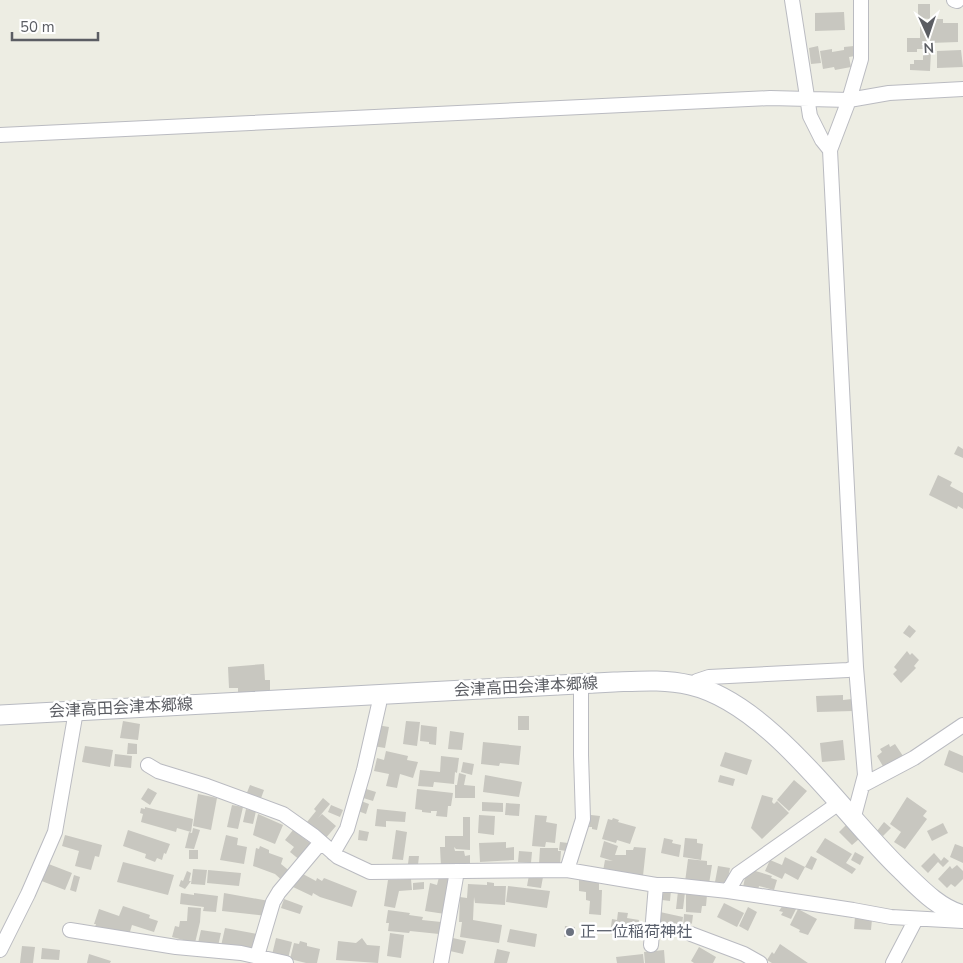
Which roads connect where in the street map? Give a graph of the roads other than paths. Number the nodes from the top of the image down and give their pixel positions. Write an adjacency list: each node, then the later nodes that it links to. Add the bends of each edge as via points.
1 (792, 0): 4 (street)
2 (861, 0): 5 (street, via 861,59)
3 (963, 89): 5 (street, via 889,93)
4 (807, 100): 5 (street); 6 (street, via 770,98); 7 (street, via 810,116)
5 (849, 100): 7 (street)
6 (0, 135)
7 (830, 150): 8 (street)
8 (856, 667): 10 (street, via 709,677); 16 (street, via 866,776)
9 (581, 684): 10 (main road, 会津高田会津本郷線, via 666,681); 11 (main road, 会津高田会津本郷線); 21 (street, via 583,819)
10 (692, 685): 17 (main road, 会津高田会津本郷線, via 746,712 787,747)
11 (377, 695): 12 (main road, 会津高田会津本郷線); 20 (street, via 379,704 364,770 347,829)
12 (76, 711): 13 (main road, 会津高田会津本郷線); 31 (street, via 55,832)
13 (0, 714)
14 (963, 725): 16 (street, via 914,758)
15 (148, 765): 19 (street, via 284,814)
16 (863, 785): 18 (street)
17 (839, 803): 18 (main road, 会津高田会津本郷線); 24 (street, via 738,874)
18 (853, 820): 25 (main road, 会津高田会津本郷線, via 927,895)
19 (321, 842): 20 (street); 32 (street, via 273,902)
20 (333, 852): 22 (street, via 370,872)
21 (567, 870): 22 (street); 23 (street)
22 (457, 871): 34 (street)
23 (656, 885): 24 (street); 30 (street)
24 (728, 891): 26 (street, via 891,918)
25 (963, 915)
26 (916, 919): 27 (street); 36 (street)
27 (963, 921)
28 (70, 930): 32 (street, via 166,946)
29 (692, 934): 35 (street)
30 (651, 945)
31 (0, 950)
32 (257, 956): 33 (street)
33 (286, 963)
34 (441, 963)
35 (760, 963)
36 (893, 963)

